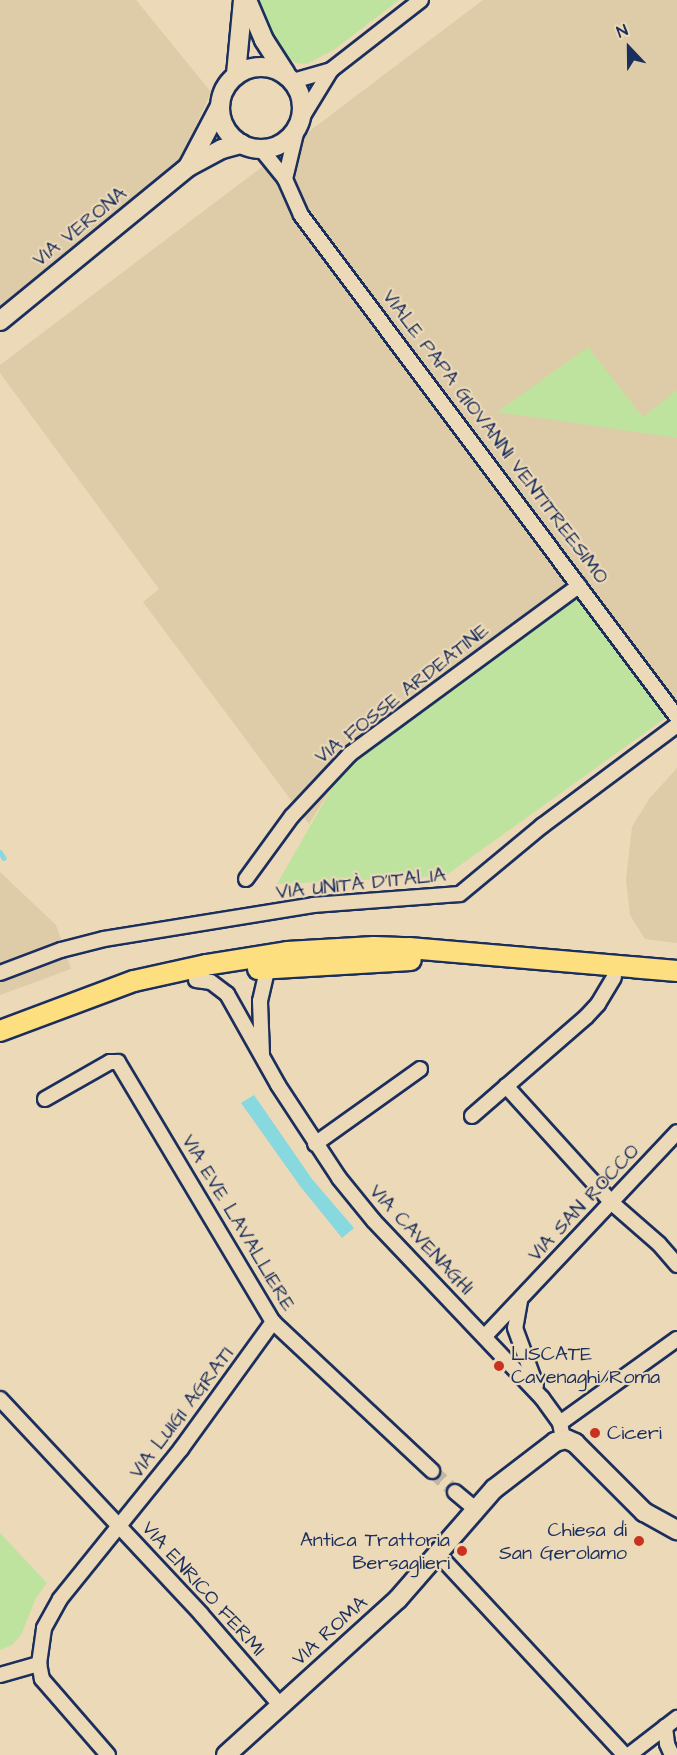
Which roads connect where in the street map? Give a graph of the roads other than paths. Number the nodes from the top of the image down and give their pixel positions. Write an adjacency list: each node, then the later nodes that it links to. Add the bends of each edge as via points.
1 (245, 0): 4 (street); 5 (street, via 264,40)
2 (421, 0): 3 (street)
3 (331, 70): 5 (street); 7 (street)
4 (236, 74): 5 (street, via 261,66); 6 (street, via 224,89)
5 (289, 77): 7 (street, via 303,106)
6 (219, 108): 8 (street, via 225,129); 10 (street, VIA VERONA)
7 (299, 124): 9 (street, via 282,144); 11 (street)
8 (240, 144): 9 (street); 10 (street, VIA VERONA)
9 (261, 149): 11 (street, VIALE PAPA GIOVANNI VENTITREESIMO)
10 (188, 167): 12 (street, VIA VERONA)
11 (285, 179): 13 (street, VIALE PAPA GIOVANNI VENTITREESIMO, via 301,215)
12 (0, 321)
13 (579, 586): 14 (street, VIALE PAPA GIOVANNI VENTITREESIMO); 16 (street, VIA FOSSE ARDEATINE, via 350,754 292,816)
14 (677, 717)
15 (677, 725): 19 (street, VIA UNITÀ D'ITALIA, via 542,826 460,894 313,905 104,939 61,950)
16 (246, 879)
17 (268, 967): 20 (main road, via 409,960); 21 (main road); 25 (street, VIA CAVENAGHI, via 260,1001)
18 (677, 970): 23 (main road, via 374,946 248,957 178,971 111,989)
19 (0, 974)
20 (614, 977): 22 (main road); 27 (street, via 591,1013)
21 (196, 980): 23 (main road); 25 (street, VIA CAVENAGHI, via 211,982 224,991)
22 (677, 983)
23 (64, 1009): 24 (main road)
24 (0, 1031)
25 (262, 1056): 31 (street, VIA CAVENAGHI)
26 (420, 1069): 31 (street)
27 (506, 1086): 29 (street); 32 (street)
28 (45, 1099): 35 (street, VIA EVE LAVALLIERE, via 110,1062 118,1062)
29 (472, 1116)
30 (677, 1132): 32 (street, VIA SAN ROCCO)
31 (315, 1144): 36 (street, VIA CAVENAGHI, via 374,1221)
32 (612, 1203): 33 (street); 34 (street, VIA SAN ROCCO)
33 (677, 1265)
34 (520, 1300): 36 (street, VIA SAN ROCCO); 38 (street, via 515,1328)
35 (273, 1322): 41 (street, VIA EVE LAVALLIERE); 44 (street, VIA LUIGI AGRATI)
36 (485, 1336): 38 (street, VIA CAVENAGHI)
37 (677, 1339): 40 (street)
38 (542, 1398): 40 (street, VIA CAVENAGHI)
39 (0, 1399): 44 (street)
40 (562, 1431): 43 (street, VIA ROMA); 45 (street, via 649,1516)
41 (432, 1470)
42 (455, 1492): 43 (street)
43 (475, 1509): 46 (street, VIA ROMA)
44 (121, 1526): 47 (street, VIA LUIGI AGRATI, via 53,1610 45,1628); 49 (street, VIA ENRICO FERMI)
45 (677, 1530)
46 (437, 1553): 49 (street, VIA ROMA, via 391,1606); 54 (street)
47 (39, 1664): 48 (street); 52 (street, via 45,1685)
48 (0, 1675)
49 (280, 1705): 53 (street, VIA ROMA)
50 (677, 1718): 51 (street)
51 (664, 1728): 54 (street); 55 (street)
52 (108, 1755)
53 (226, 1755)
54 (627, 1755)
55 (672, 1755)

